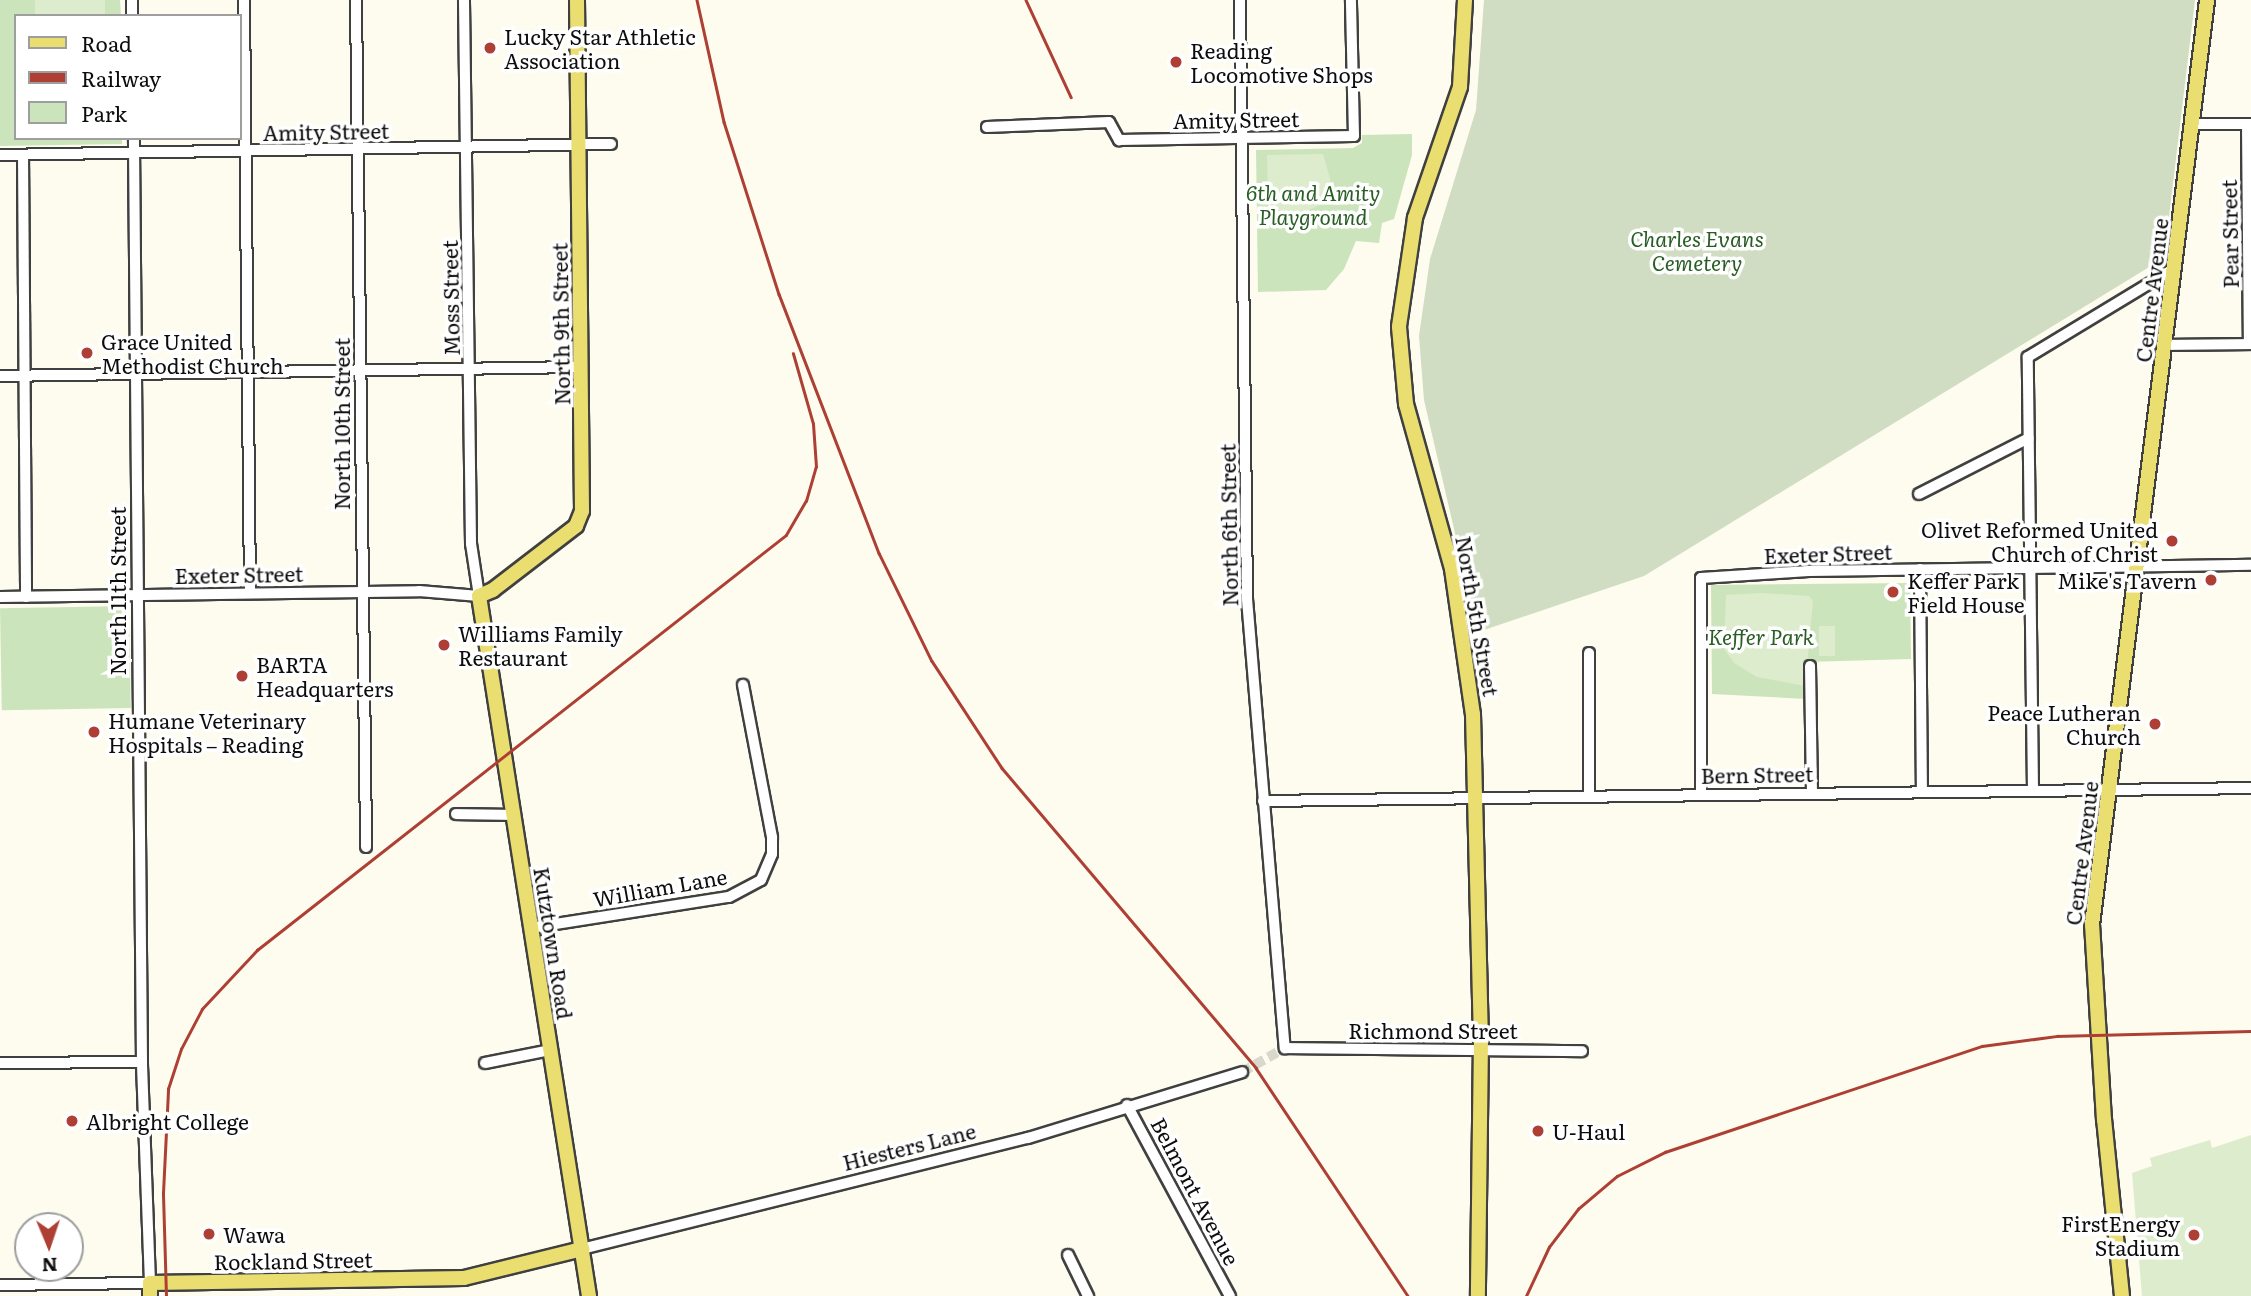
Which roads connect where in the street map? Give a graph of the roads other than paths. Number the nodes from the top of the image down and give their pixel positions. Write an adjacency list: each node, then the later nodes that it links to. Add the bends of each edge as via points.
1 (244, 0): 18 (street)
2 (356, 0): 17 (street, North 10th Street)
3 (464, 0): 16 (street, Moss Street)
4 (577, 0): 15 (main road, North 9th Street)
5 (1240, 0): 12 (street, North 6th Street)
6 (1351, 0): 12 (street, Amity Street, via 1354,136)
7 (1465, 0): 54 (main road, North 5th Street, via 1460,88 1409,242 1399,336 1406,404 1460,613 1473,714)
8 (2207, 0): 9 (main road, Centre Avenue)
9 (2192, 124): 10 (street); 22 (main road, Centre Avenue)
10 (2249, 124): 23 (street, Pear Street)
11 (987, 127): 12 (street, Amity Street, via 1109,122 1119,140)
12 (1242, 138): 55 (street, North 6th Street, via 1247,599)
13 (134, 140): 19 (street, North 11th Street)
14 (611, 144): 15 (street, Amity Street)
15 (579, 147): 16 (street, Amity Street); 25 (main road, North 9th Street)
16 (465, 148): 17 (street, Amity Street); 26 (street, Moss Street)
17 (358, 150): 18 (street, Amity Street); 27 (street, North 10th Street)
18 (246, 151): 19 (street, Amity Street); 28 (street)
19 (134, 153): 21 (street, Amity Street); 29 (street, North 11th Street)
20 (0, 155): 21 (street, Amity Street)
21 (23, 155): 31 (street)
22 (2175, 268): 24 (main road, Centre Avenue); 32 (street, via 2028,357)
23 (2250, 344): 24 (street)
24 (2165, 345): 35 (main road, Centre Avenue)
25 (581, 368): 26 (street); 41 (main road, North 9th Street, via 581,518 493,590)
26 (470, 369): 27 (street); 41 (street, Moss Street, via 471,544)
27 (360, 371): 28 (street); 38 (street, North 10th Street)
28 (248, 372): 29 (street); 39 (street)
29 (136, 374): 31 (street); 40 (street, North 11th Street)
30 (0, 376): 31 (street)
31 (24, 376): 43 (street)
32 (2029, 438): 33 (street); 36 (street)
33 (1919, 494)
34 (2251, 565): 35 (street, Exeter Street)
35 (2137, 566): 36 (street, Exeter Street); 48 (main road, Centre Avenue)
36 (2031, 568): 37 (street, Exeter Street); 49 (street)
37 (1920, 569): 50 (street); 52 (street, Exeter Street, via 1701,578)
38 (361, 591): 39 (street, Exeter Street); 41 (street, Exeter Street); 58 (street, North 10th Street)
39 (250, 593): 40 (street, Exeter Street)
40 (138, 595): 43 (street, Exeter Street); 64 (street, North 11th Street)
41 (479, 596): 57 (main road, Kutztown Road)
42 (0, 597): 43 (street, Exeter Street)
43 (26, 597)
44 (1589, 653): 53 (street)
45 (1810, 666): 51 (street)
46 (743, 685): 59 (street, William Lane, via 772,837 772,855 761,880 729,897)
47 (2251, 788): 48 (street, Bern Street)
48 (2110, 789): 49 (street, Bern Street); 77 (main road, Centre Avenue, via 2092,943)
49 (2033, 790): 50 (street, Bern Street)
50 (1922, 791): 51 (street, Bern Street)
51 (1812, 793): 52 (street, Bern Street)
52 (1701, 794): 53 (street, Bern Street)
53 (1589, 796): 54 (street, Bern Street)
54 (1476, 798): 55 (street, Bern Street); 61 (main road, North 5th Street)
55 (1263, 801): 60 (street, North 6th Street)
56 (456, 814): 57 (street)
57 (512, 815): 59 (main road, Kutztown Road)
58 (366, 847)
59 (530, 928): 62 (main road, Kutztown Road)
60 (1284, 1048): 61 (street, Richmond Street)
61 (1481, 1048): 63 (street, Richmond Street); 76 (main road, North 5th Street)
62 (550, 1050): 66 (street); 69 (main road, Kutztown Road)
63 (1582, 1051)
64 (142, 1062): 65 (street); 72 (street, North 11th Street)
65 (0, 1063)
66 (485, 1063)
67 (1242, 1072): 68 (street, Hiesters Lane)
68 (1127, 1105): 69 (street, Hiesters Lane, via 1028,1138); 75 (street, Belmont Avenue)
69 (582, 1249): 72 (main road, Rockland Street, via 464,1278); 73 (main road, Kutztown Road)
70 (1068, 1255): 74 (street)
71 (0, 1285): 72 (street, Rockland Street)
72 (150, 1290)
73 (589, 1296)
74 (1088, 1296)
75 (1230, 1296)
76 (1478, 1296)
77 (2122, 1296)

